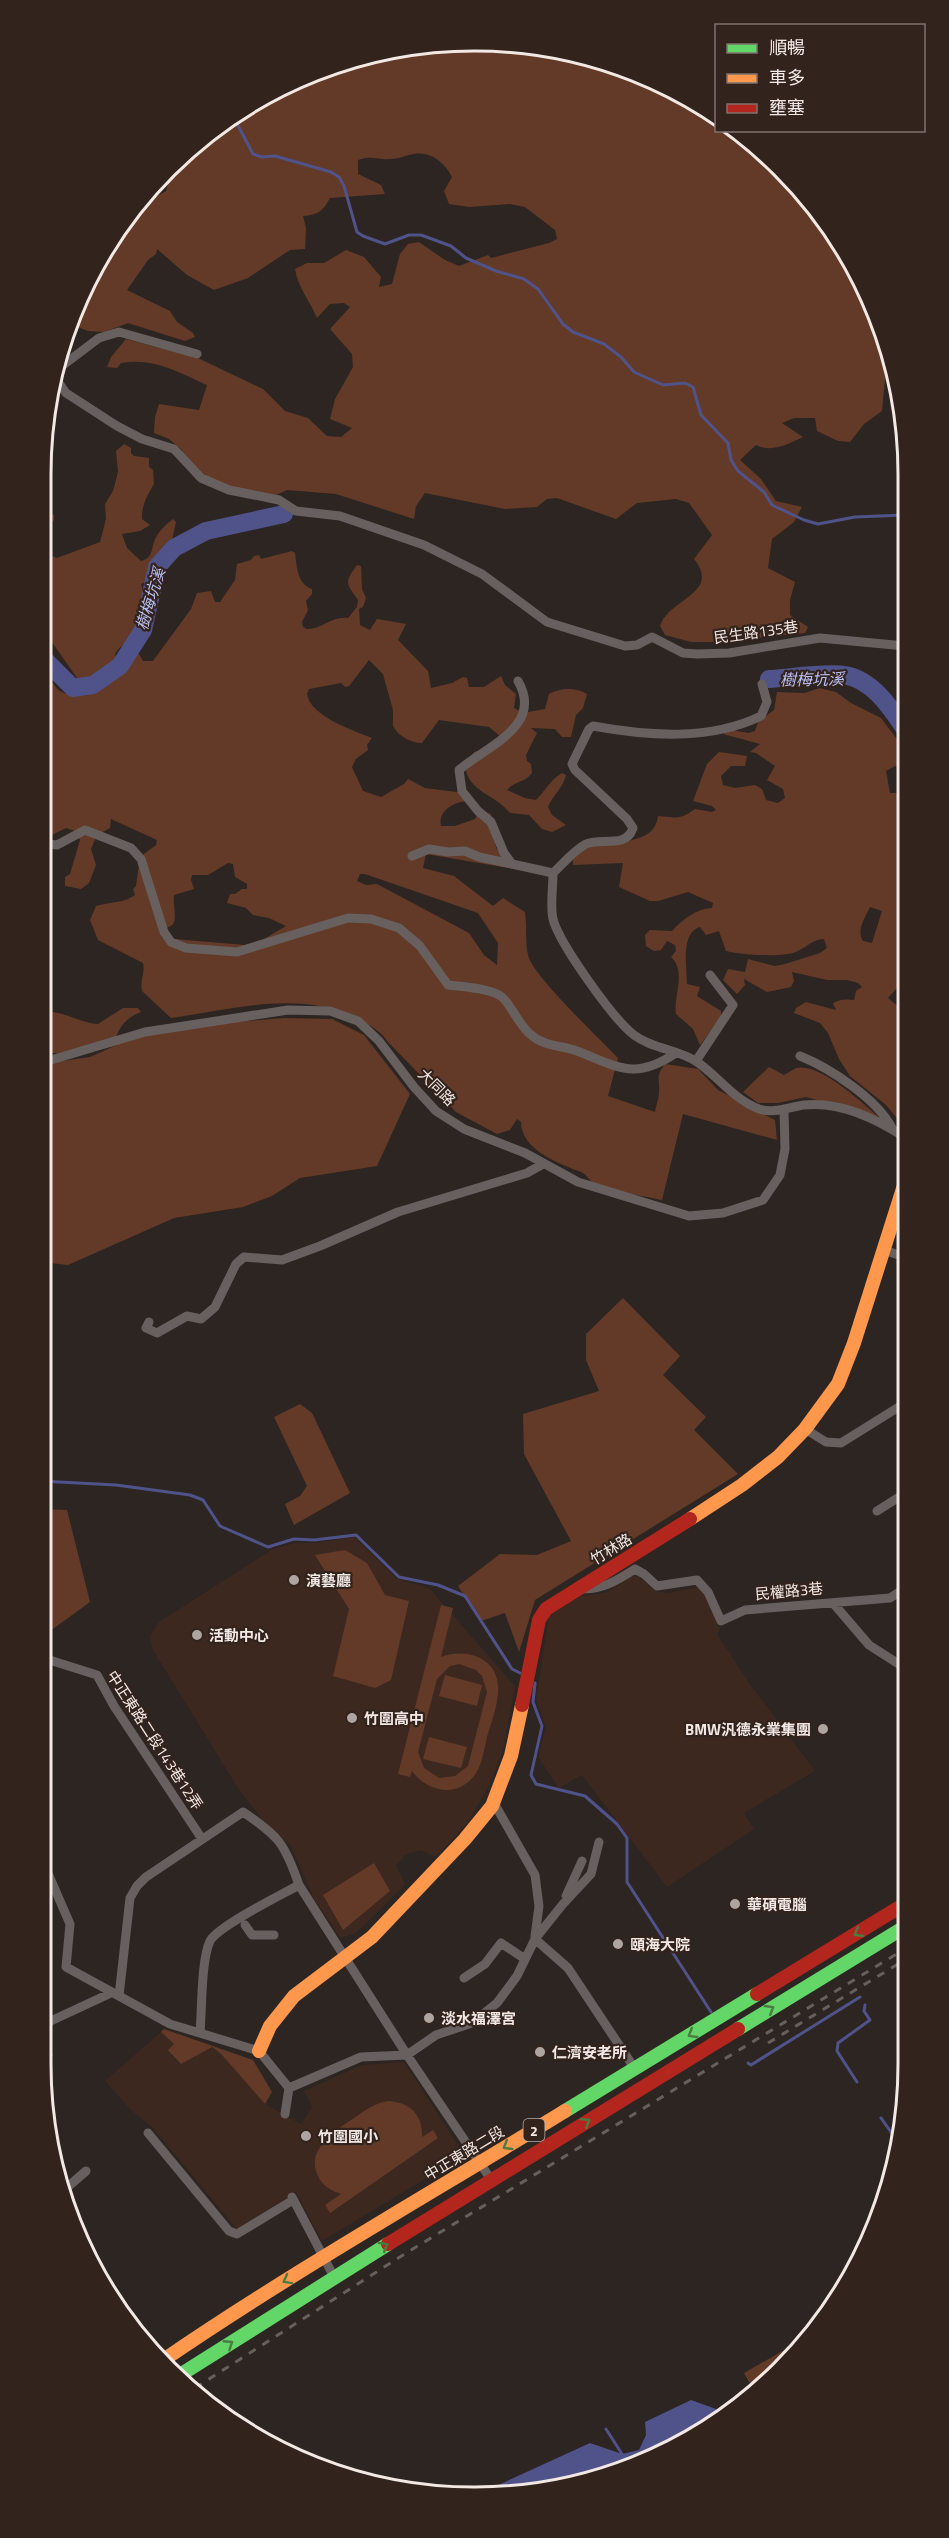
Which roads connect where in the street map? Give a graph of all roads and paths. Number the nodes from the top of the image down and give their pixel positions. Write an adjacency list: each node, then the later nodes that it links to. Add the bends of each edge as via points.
1 (197, 354): 2 (street, via 119,332 99,338)
2 (65, 365)
3 (61, 385): 4 (street, 民生路135巷, via 66,393 117,426 174,449 201,478 229,490 279,500 296,511 340,516 424,545 482,574 547,622 625,645 637,645 652,638 683,653 729,653 820,638)
4 (898, 645)
5 (518, 681): 9 (street, via 525,692 521,720 512,732 459,770 462,791 491,822)
6 (762, 684): 10 (street, via 767,702 761,716 741,726 680,735 593,726 589,729 572,764 633,828 624,840 587,844)
7 (51, 844): 12 (street, via 85,830 131,848 141,859 168,937 186,948 237,952 348,918 371,919 399,928 420,946 448,985 477,988 501,997 529,1034 544,1044 621,1068 645,1070)
8 (412, 856): 9 (street, via 429,849 465,851)
9 (512, 864): 10 (street)
10 (553, 873): 12 (street, via 552,916 557,932 599,995 634,1035)
11 (710, 975): 15 (street, via 733,1005)
12 (676, 1053): 15 (street)
13 (800, 1056): 17 (street, via 855,1089)
14 (51, 1060): 19 (street, 大同路, via 145,1032 288,1010 330,1011 358,1021 372,1034 436,1111 464,1129)
15 (696, 1061): 16 (street, via 739,1098 760,1110)
16 (784, 1110): 17 (street, via 826,1104); 19 (street, 大同路, via 785,1149 780,1175 763,1200 723,1213 689,1216 578,1182)
17 (892, 1128): 18 (street)
18 (898, 1132)
19 (543, 1164): 23 (street, via 527,1173 398,1212 282,1260 244,1257 236,1264 215,1307 201,1318 187,1316 157,1333 146,1328)
20 (898, 1205): 21 (main road, 竹林路)
21 (884, 1250): 22 (street); 25 (main road, 竹林路, via 838,1384)
22 (898, 1255)
23 (149, 1322)
24 (898, 1407): 25 (street, via 841,1443 826,1442)
25 (805, 1429): 28 (main road, 竹林路, via 742,1485)
26 (898, 1498): 27 (street)
27 (877, 1511)
28 (577, 1588): 30 (street, 民權路3巷, via 590,1591 635,1569 657,1586 697,1580 708,1592 720,1621 745,1610); 33 (main road, 竹林路, via 546,1609 539,1620 512,1756)
29 (898, 1593): 30 (street, via 890,1598)
30 (833, 1602): 32 (street, 民權路3巷, via 869,1645)
31 (51, 1660): 34 (street, 中正東路二段143巷12弄, via 97,1675)
32 (898, 1664)
33 (494, 1803): 44 (street, via 535,1875 539,1906); 45 (main road, 竹林路, via 372,1937)
34 (202, 1839): 38 (street, via 243,1812 268,1829 288,1852); 48 (street, via 137,1886 130,1899)
35 (599, 1842): 39 (street, via 591,1874)
36 (582, 1861): 39 (street)
37 (51, 1880): 48 (street, via 70,1924 66,1967)
38 (299, 1885): 45 (street); 50 (street, via 221,1930 211,1940 206,1955)
39 (562, 1904): 44 (street)
40 (898, 1908): 53 (main road, 中正東路二段 / 2, one-way to 53)
41 (245, 1925): 43 (street, via 252,1935)
42 (898, 1931): 59 (main road, 2, one-way to 42)
43 (274, 1935)
44 (535, 1939): 46 (street); 53 (street, via 568,1968)
45 (346, 1956): 51 (main road, 竹林路, via 294,1996 270,2026); 52 (street)
46 (525, 1959): 47 (street, via 501,1943 485,1964); 52 (street, via 497,2003 472,2023 436,2035)
47 (464, 1978)
48 (115, 1995): 49 (street); 50 (street, via 170,2024)
49 (51, 2021)
50 (200, 2033): 51 (street)
51 (259, 2051): 54 (street)
52 (407, 2055): 54 (street, via 361,2057); 57 (street)
53 (635, 2069): 57 (main road, 中正東路二段 / 2, one-way to 57)
54 (289, 2088): 55 (street)
55 (285, 2114)
56 (148, 2133): 61 (street, via 230,2231 237,2234 292,2197)
57 (481, 2162): 59 (street); 61 (main road, 中正東路二段 / 2)
58 (86, 2171): 60 (street)
59 (492, 2181): 62 (main road, 2, one-way to 59)
60 (69, 2186)
61 (323, 2259): 62 (street); 63 (main road, 中正東路二段 / 2, one-way to 63, via 248,2302)
62 (334, 2277): 64 (main road, 2, one-way to 62)
63 (169, 2356)
64 (185, 2372)

